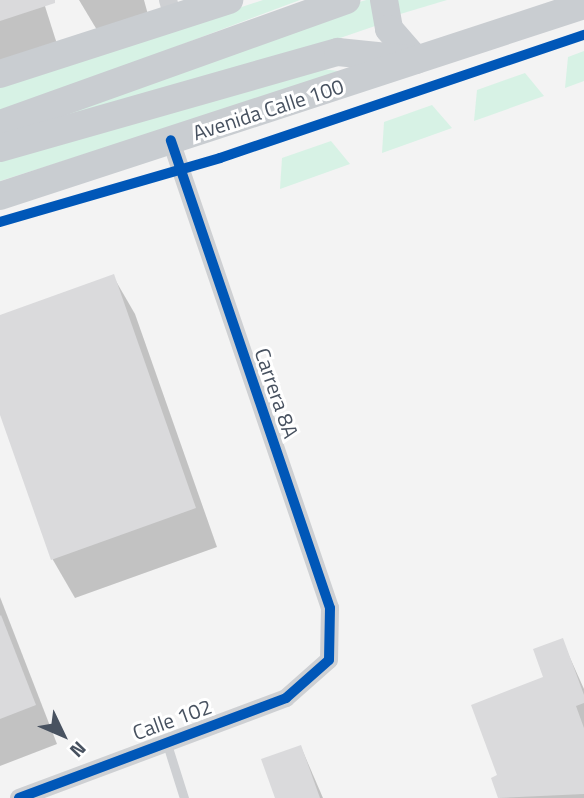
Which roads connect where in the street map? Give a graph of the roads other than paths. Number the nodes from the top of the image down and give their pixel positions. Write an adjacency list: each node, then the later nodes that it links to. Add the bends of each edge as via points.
1 (229, 0): 5 (main road)
2 (384, 0): 6 (main road, via 389,29)
3 (335, 2): 8 (main road)
4 (584, 5): 6 (main road, Avenida Calle 100)
5 (170, 9): 7 (main road)
6 (416, 60): 9 (main road, Avenida Calle 100); 10 (main road, Avenida Calle 100, via 338,51)
7 (0, 74)
8 (0, 124)
9 (171, 140): 11 (main road, Avenida Calle 100); 12 (street, Carrera 8A, via 330,608)
10 (0, 148)
11 (0, 196)
12 (329, 660): 13 (street, Calle 102, via 286,698)
13 (166, 741): 14 (street, Calle 102); 15 (lane)
14 (19, 798)
15 (184, 798)

